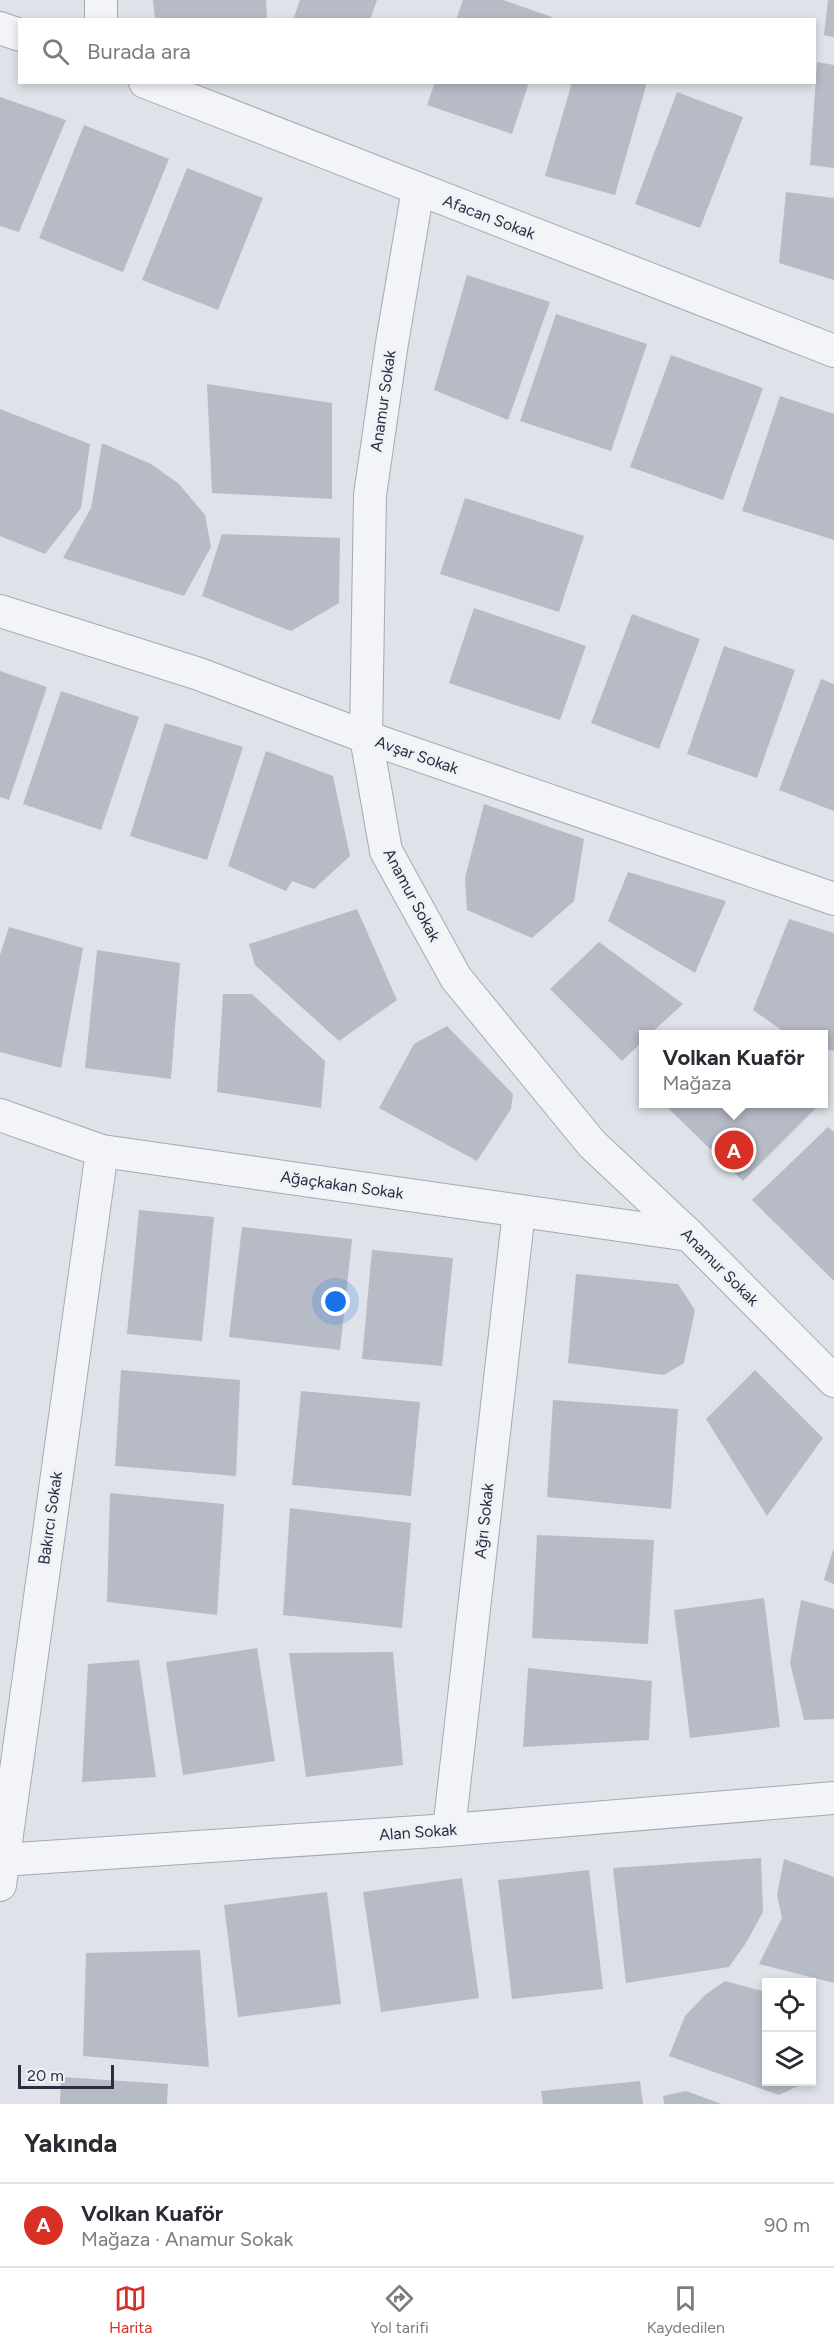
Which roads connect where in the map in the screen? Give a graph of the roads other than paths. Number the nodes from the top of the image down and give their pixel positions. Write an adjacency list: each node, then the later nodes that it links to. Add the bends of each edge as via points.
1 (100, 0): 2 (street)
2 (101, 18)
3 (0, 28): 4 (street)
4 (18, 34)
5 (150, 84): 6 (street, Afacan Sokak)
6 (418, 189): 7 (street, Afacan Sokak); 9 (street, Anamur Sokak, via 370,495)
7 (834, 351)
8 (0, 611): 9 (street, Avşar Sokak, via 199,674)
9 (366, 737): 10 (street, Avşar Sokak); 14 (street, Anamur Sokak, via 386,851 456,978 592,1144)
10 (834, 899)
11 (0, 1115): 12 (street, Ağaçkakan Sokak)
12 (102, 1151): 13 (street, Ağaçkakan Sokak); 18 (street, Bakırcı Sokak)
13 (519, 1211): 14 (street, Ağaçkakan Sokak); 17 (street, Ağrı Sokak)
14 (689, 1235): 15 (street, Anamur Sokak)
15 (834, 1381)
16 (834, 1798): 17 (street, Alan Sokak)
17 (449, 1830): 18 (street, Alan Sokak)
18 (1, 1873)

